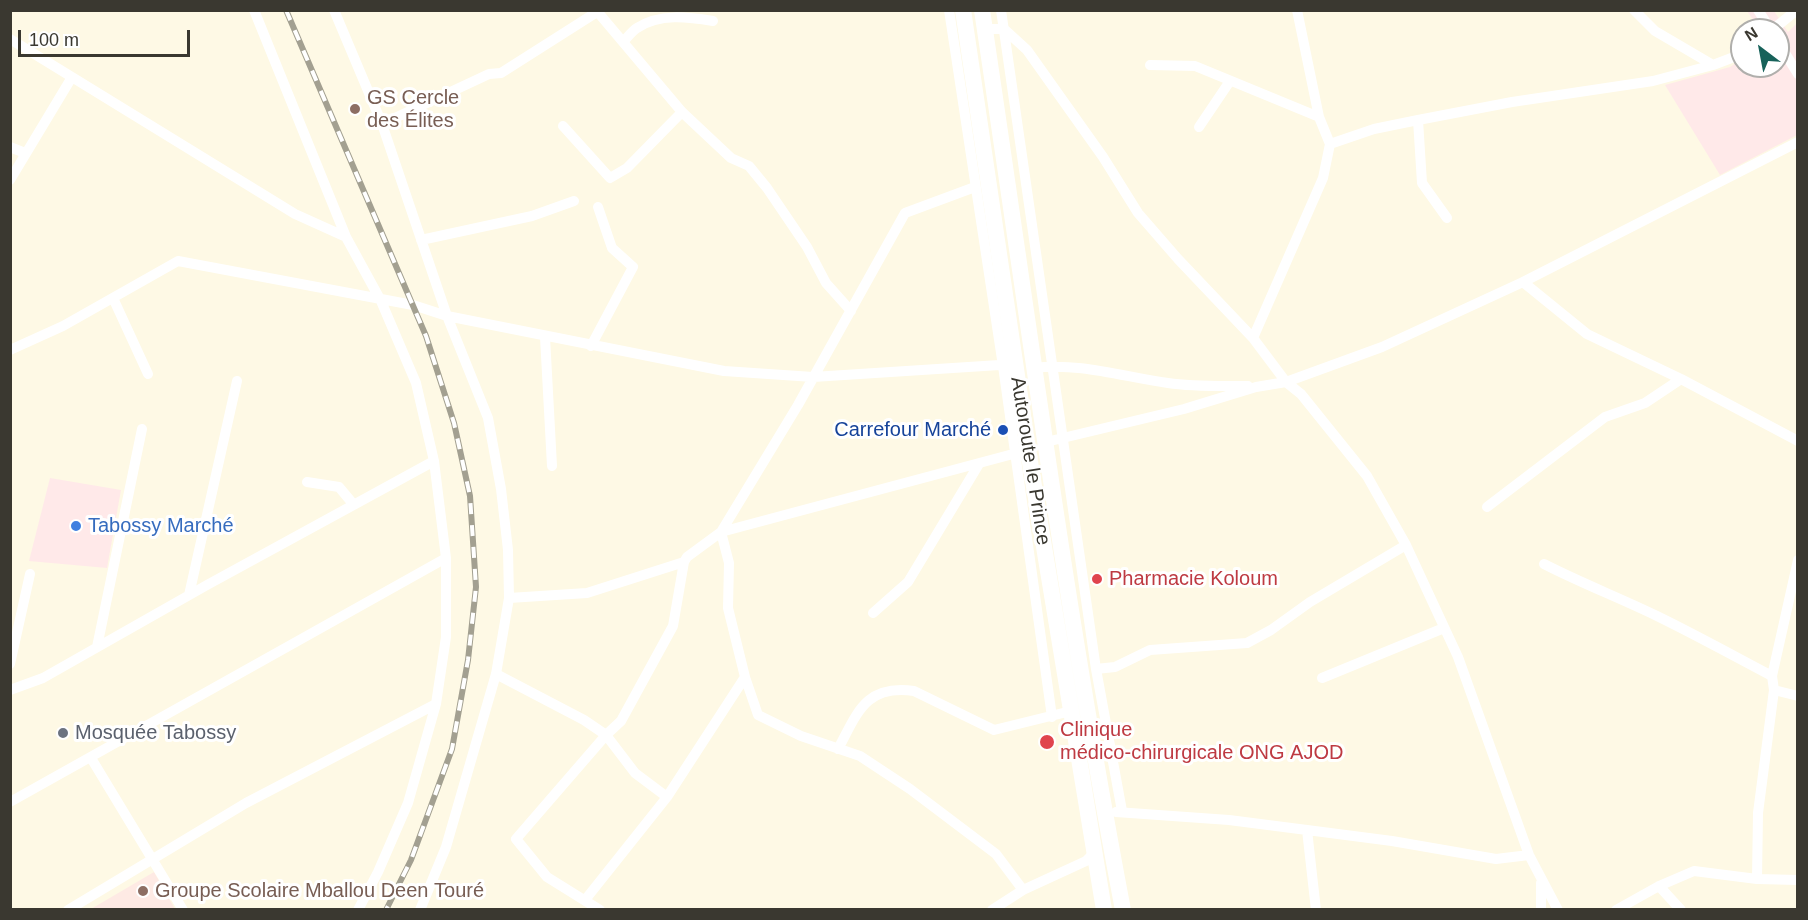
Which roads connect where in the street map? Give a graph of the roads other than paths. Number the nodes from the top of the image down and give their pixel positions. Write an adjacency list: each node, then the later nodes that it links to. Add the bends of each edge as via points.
1 (254, 10): 35 (street)
2 (334, 10): 23 (street)
3 (949, 10): 31 (street)
4 (963, 10): 46 (main road, Autoroute le Prince)
5 (982, 10): 12 (main road, Autoroute le Prince)
6 (1001, 10): 11 (street)
7 (1297, 10): 21 (street)
8 (1634, 10): 17 (street, via 1655,31)
9 (596, 11): 14 (street); 23 (street, via 501,73 489,74)
10 (713, 21): 14 (street, via 673,17 637,28)
11 (1004, 28): 12 (street); 43 (street, via 1027,50 1138,213); 47 (street)
12 (985, 29): 47 (main road, Autoroute le Prince)
13 (10, 39): 18 (street)
14 (623, 42): 20 (street)
15 (1730, 59): 17 (street)
16 (1150, 65): 19 (street, via 1195,66)
17 (1713, 65): 22 (street, via 1653,81)
18 (72, 77): 29 (street); 35 (street, via 295,214)
19 (1230, 81): 21 (street); 25 (street)
20 (682, 112): 24 (street, via 627,168 610,178); 40 (street, via 731,158 749,166 807,247 826,283)
21 (1319, 117): 27 (street)
22 (1418, 120): 27 (street); 34 (street, via 1422,183)
23 (382, 124): 36 (street)
24 (563, 126)
25 (1199, 127)
26 (1797, 142): 37 (street)
27 (1330, 144): 43 (street, via 1323,178)
28 (10, 147): 29 (street)
29 (25, 153): 30 (street)
30 (10, 180)
31 (975, 187): 40 (street, via 905,213); 46 (street)
32 (574, 201): 36 (street, via 532,216)
33 (598, 207): 44 (street, via 612,248 633,267)
34 (1447, 218)
35 (346, 237): 39 (street)
36 (421, 240): 41 (street)
37 (1523, 282): 50 (street, via 1587,334); 52 (street, via 1382,347)
38 (113, 298): 39 (street, via 178,261); 45 (street); 48 (street)
39 (381, 301): 41 (street, via 413,305); 59 (street, via 416,383)
40 (851, 311): 49 (street)
41 (447, 316): 42 (street); 73 (street, via 488,418 508,550)
42 (545, 337): 44 (street); 61 (street)
43 (1252, 338): 52 (street)
44 (591, 346): 49 (street, via 724,371)
45 (10, 350)
46 (1009, 365): 49 (street); 58 (main road, Autoroute le Prince)
47 (1042, 367): 53 (street, via 1086,369 1171,384); 55 (street); 57 (main road, Autoroute le Prince)
48 (148, 374)
49 (813, 377): 65 (street)
50 (1681, 379): 56 (street); 64 (street, via 1645,403 1605,417)
51 (237, 381): 72 (street)
52 (1286, 382): 53 (street); 66 (street, via 1301,394 1367,476)
53 (1256, 387): 55 (street)
54 (142, 429): 76 (street)
55 (1064, 439): 57 (street); 78 (street)
56 (1797, 441)
57 (1046, 442): 95 (main road, Autoroute le Prince)
58 (1021, 453): 60 (street); 87 (main road, Autoroute le Prince); 88 (street)
59 (434, 461): 63 (street); 67 (street)
60 (979, 464): 65 (street); 74 (street, via 908,582)
61 (552, 466)
62 (307, 482): 63 (street, via 339,487)
63 (354, 505): 72 (street)
64 (1487, 507)
65 (721, 532): 69 (street); 81 (street, via 729,563 728,608)
66 (1406, 545): 75 (street); 78 (street, via 1247,643 1149,650 1115,667)
67 (446, 558): 86 (street, via 446,637); 91 (street)
68 (1797, 560): 80 (street)
69 (684, 562): 73 (street, via 587,593); 89 (street, via 673,626 621,721)
70 (1544, 564): 80 (street)
71 (30, 574): 77 (street)
72 (189, 595): 76 (street)
73 (508, 598): 79 (street)
74 (873, 613)
75 (1444, 628): 82 (street); 98 (street)
76 (97, 647): 83 (street, via 43,678)
77 (10, 664)
78 (1096, 669): 94 (street)
79 (496, 674): 89 (street); 109 (street, via 446,847)
80 (1772, 676): 84 (street)
81 (745, 677): 90 (street, via 758,715); 92 (street)
82 (1322, 678)
83 (10, 690)
84 (1773, 690): 85 (street); 100 (street, via 1758,813)
85 (1797, 696)
86 (436, 704): 99 (street, via 246,803); 108 (street, via 408,803)
87 (1071, 711): 88 (street); 97 (main road, Autoroute le Prince)
88 (1052, 717): 90 (street, via 994,730 914,691 901,689 876,695 863,704)
89 (606, 735): 92 (street, via 635,773); 105 (street, via 516,839 547,878)
90 (838, 749): 104 (street, via 860,756 910,789 996,854)
91 (91, 758): 93 (street); 99 (street)
92 (667, 797): 105 (street)
93 (10, 802)
94 (1122, 811): 95 (street); 96 (street)
95 (1104, 812): 113 (main road, Autoroute le Prince)
96 (1307, 830): 98 (street, via 1496,859); 114 (street)
97 (1094, 853): 104 (street, via 1086,861); 112 (main road, Autoroute le Prince)
98 (1529, 855): 102 (street)
99 (152, 860): 106 (street); 107 (street)
100 (1757, 879): 101 (street); 103 (street, via 1694,871)
101 (1797, 880)
102 (1542, 881): 115 (street); 116 (street)
103 (1659, 886): 117 (street); 118 (street)
104 (1023, 890): 111 (street)
105 (585, 900): 110 (street)
106 (68, 909)
107 (183, 909)
108 (358, 909)
109 (420, 909)
110 (600, 909)
111 (992, 909)
112 (1104, 909)
113 (1123, 909)
114 (1316, 909)
115 (1540, 909)
116 (1558, 909)
117 (1616, 909)
118 (1681, 909)

